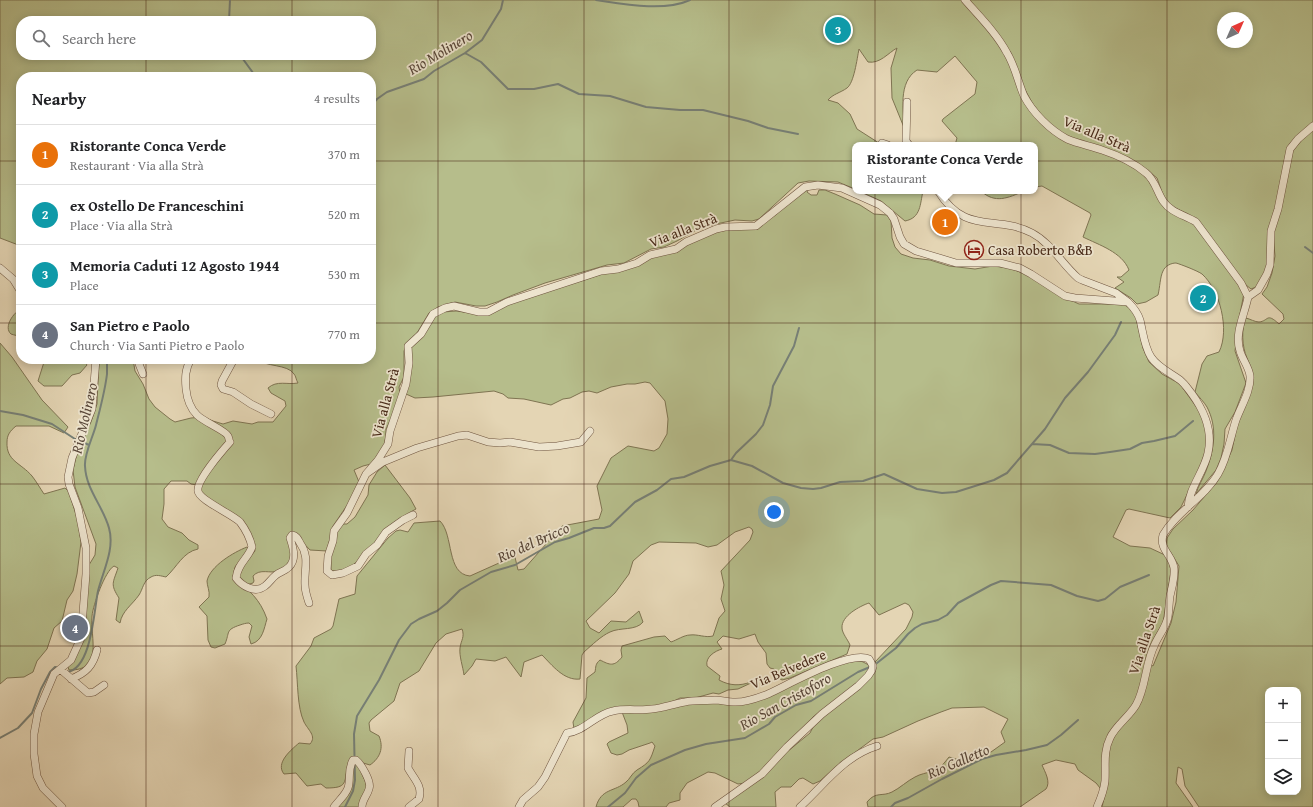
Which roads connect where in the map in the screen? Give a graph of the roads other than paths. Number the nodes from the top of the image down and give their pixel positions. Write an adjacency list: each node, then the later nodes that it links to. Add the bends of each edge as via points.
1 (965, 0): 10 (street, Via alla Strà, via 1001,42 1024,96 1047,124 1068,139 1124,158 1146,172 1171,210 1196,222 1241,283)
2 (907, 102): 4 (street)
3 (1313, 126): 10 (street, Via alla Strà, via 1290,149 1271,231 1270,265 1258,290)
4 (906, 142)
5 (852, 192): 19 (street, Via alla Strà, via 842,188 818,185 805,187 756,226 716,229 676,248 650,255 637,263 601,271 507,302 488,312 454,306 433,314 421,334 408,346 406,384 388,444)
6 (855, 194): 11 (street, Via alla Strà, via 880,205 890,213 904,244 921,253 956,263 1000,263 1020,268 1065,296)
7 (940, 194): 11 (street, via 949,206 970,220 1012,226 1032,233 1045,242 1078,278 1116,293)
8 (0, 268): 9 (street)
9 (16, 284)
10 (1248, 297): 20 (street, Via alla Strà, via 1238,342 1250,375 1248,389 1221,468 1209,487)
11 (1128, 302): 20 (street, Via alla Strà, via 1140,320 1146,348 1152,358 1181,381 1205,414 1210,439 1208,453)
12 (96, 364): 24 (street, via 92,409 79,438 68,477 78,508 86,548 81,638 74,656)
13 (139, 364): 16 (street)
14 (189, 364): 22 (street, via 185,376 189,403 197,415 229,437 230,442 214,460 202,480 198,494 239,522 249,536 252,547 238,568 236,578 249,589 264,587 289,567 294,553 290,538 294,535 306,556 305,586)
15 (231, 364): 17 (street, via 222,381 224,389)
16 (143, 374)
17 (271, 414)
18 (590, 431): 19 (street, via 581,442 539,447 510,442 488,442 470,435 458,436 405,452 383,462)
19 (366, 474): 21 (street, via 347,513 334,531 328,556 327,571 330,574 343,574 358,566 386,532)
20 (1188, 507): 36 (street, Via alla Strà, via 1161,540 1174,568 1168,618 1154,644 1138,701 1108,741 1105,782)
21 (413, 515)
22 (309, 603)
23 (97, 650): 25 (street, via 91,666 85,672)
24 (61, 668): 25 (street); 29 (street, via 54,674 37,716 34,754 37,776 43,788)
25 (70, 678): 26 (street, via 88,693)
26 (104, 685)
27 (876, 746): 35 (street, via 842,765)
28 (409, 751): 32 (street, via 408,768 420,789 419,799)
29 (62, 807)
30 (334, 807): 31 (street, via 348,788 353,760 358,761 370,784)
31 (362, 807)
32 (409, 807)
33 (519, 807): 34 (street, Via Belvedere, via 545,777 567,733 578,730 605,714 620,710 664,708 686,701 742,701 768,694 843,661 857,657 869,659 873,666 868,676 822,714 762,774)
34 (715, 807)
35 (800, 807)
36 (1097, 807)

